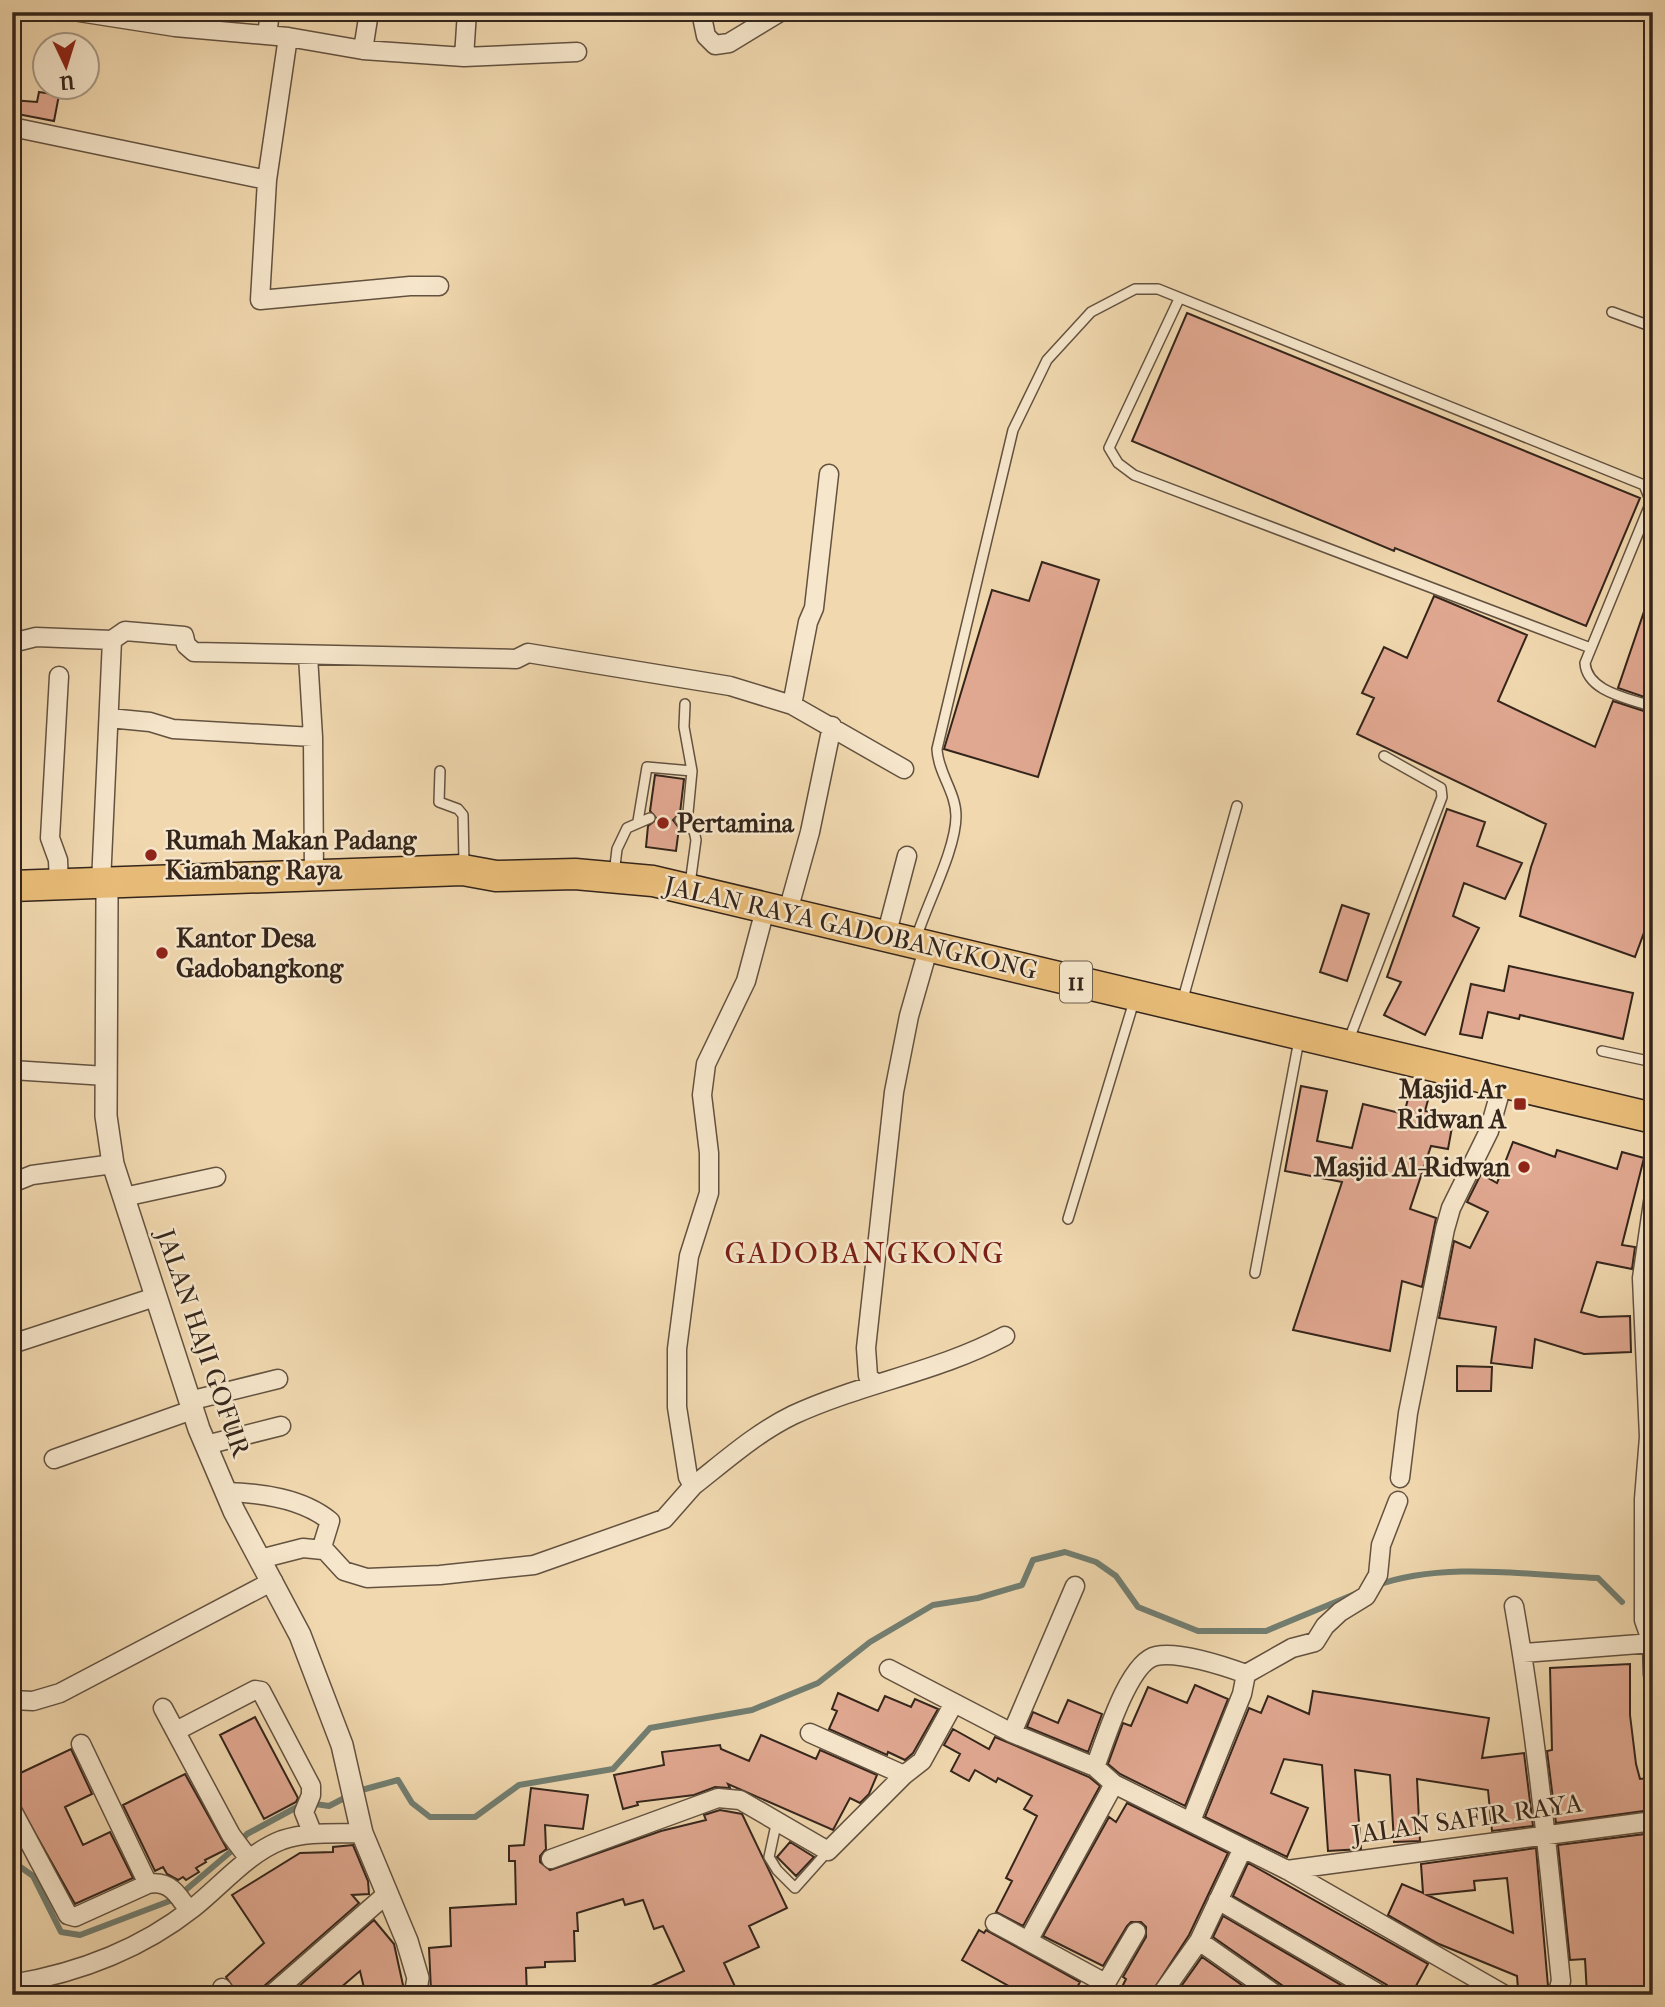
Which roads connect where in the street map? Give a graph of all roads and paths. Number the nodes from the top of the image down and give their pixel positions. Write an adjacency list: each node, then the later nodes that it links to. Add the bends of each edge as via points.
1 (79, 12): 7 (street)
2 (271, 12): 8 (street)
3 (369, 12): 10 (street)
4 (467, 12): 12 (street)
5 (701, 12): 6 (street, via 706,36 715,45 729,43)
6 (780, 12)
7 (170, 19): 8 (street)
8 (267, 35): 9 (street)
9 (288, 37): 10 (street); 14 (street)
10 (363, 50): 12 (street)
11 (576, 52): 12 (street)
12 (464, 57)
13 (12, 127): 14 (street)
14 (267, 180): 15 (street, via 260,300)
15 (439, 286)
16 (1179, 299): 20 (lane, via 1644,485); 23 (lane, via 1109,448 1118,463 1134,475); 51 (lane, via 1158,289 1135,289 1091,312 1047,360 1013,430 937,749 938,764 954,800 955,831)
17 (1612, 312): 18 (lane)
18 (1653, 327)
19 (828, 474): 27 (street, via 814,608)
20 (1652, 500): 23 (lane)
21 (112, 640): 22 (street, via 36,637); 24 (street, via 125,631 184,636 194,652); 29 (street)
22 (12, 643)
23 (1588, 647): 28 (lane, via 1585,672 1597,687)
24 (308, 656): 27 (street, via 516,659 528,653 730,686); 31 (street)
25 (59, 676): 44 (street, via 50,838 58,860)
26 (685, 704): 35 (lane)
27 (792, 705): 30 (street)
28 (1653, 707)
29 (109, 718): 31 (street, via 173,729); 47 (street)
30 (832, 726): 33 (street, via 845,738); 49 (street, via 813,819)
31 (313, 737): 41 (street)
32 (1384, 756): 55 (lane, via 1441,788 1443,797)
33 (904, 769)
34 (440, 771): 40 (lane, via 439,802 463,815)
35 (692, 771): 38 (lane, via 647,767); 46 (lane, via 683,822 696,840)
36 (1237, 806): 53 (lane)
37 (650, 818): 38 (lane)
38 (638, 821): 43 (lane, via 627,828 617,849)
39 (907, 856): 50 (street)
40 (463, 870): 41 (highway, JALAN RAYA GADOBANGKONG / 11); 42 (highway, JALAN RAYA GADOBANGKONG / 11)
41 (314, 876): 47 (highway, JALAN RAYA GADOBANGKONG / 11)
42 (496, 876): 43 (highway, JALAN RAYA GADOBANGKONG / 11); 47 (highway, JALAN RAYA GADOBANGKONG / 11, via 464,887)
43 (613, 876): 46 (highway, JALAN RAYA GADOBANGKONG / 11)
44 (59, 885): 45 (highway, JALAN RAYA GADOBANGKONG / 11); 47 (highway, JALAN RAYA GADOBANGKONG / 11)
45 (12, 886)
46 (690, 887): 49 (highway, JALAN RAYA GADOBANGKONG / 11)
47 (104, 891): 48 (highway, JALAN RAYA GADOBANGKONG / 11); 59 (street, JALAN HAJI GOFUR)
48 (12, 901)
49 (777, 908): 50 (highway, JALAN RAYA GADOBANGKONG / 11); 79 (street, via 706,1064 702,1095 709,1193 689,1256 677,1349 677,1407)
50 (886, 936): 51 (highway, JALAN RAYA GADOBANGKONG / 11)
51 (922, 945): 52 (highway, JALAN RAYA GADOBANGKONG / 11); 73 (street, via 894,1091 866,1348 867,1369)
52 (1135, 997): 53 (highway, JALAN RAYA GADOBANGKONG / 11); 67 (lane)
53 (1181, 1007): 54 (highway, JALAN RAYA GADOBANGKONG / 11)
54 (1300, 1035): 55 (highway, JALAN RAYA GADOBANGKONG / 11); 68 (lane)
55 (1346, 1046): 60 (highway, JALAN RAYA GADOBANGKONG / 11)
56 (1602, 1051): 57 (lane)
57 (1653, 1062)
58 (12, 1070): 59 (street)
59 (106, 1076): 62 (street, JALAN HAJI GOFUR)
60 (1503, 1082): 61 (highway, JALAN RAYA GADOBANGKONG / 11); 78 (street, via 1489,1131 1445,1229)
61 (1653, 1118)
62 (113, 1164): 64 (street, via 32,1175); 65 (street, JALAN HAJI GOFUR)
63 (216, 1177): 65 (street)
64 (12, 1183)
65 (124, 1197): 69 (street, JALAN HAJI GOFUR)
66 (1653, 1202): 87 (street, via 1642,1278 1649,1437 1644,1620)
67 (1068, 1219)
68 (1255, 1273)
69 (155, 1297): 71 (street); 74 (street, JALAN HAJI GOFUR)
70 (1005, 1336): 73 (street, via 916,1373)
71 (12, 1345)
72 (278, 1379): 74 (street)
73 (876, 1384): 79 (street, via 769,1427)
74 (190, 1405): 76 (street, JALAN HAJI GOFUR); 77 (street)
75 (281, 1426): 76 (street)
76 (206, 1445): 80 (street, JALAN HAJI GOFUR)
77 (54, 1458)
78 (1399, 1478)
79 (693, 1486): 82 (street, via 655,1524 534,1564 367,1578 344,1571)
80 (226, 1492): 82 (street, via 270,1495 323,1516 331,1522); 83 (street, JALAN HAJI GOFUR)
81 (1398, 1501): 90 (street, via 1381,1545 1378,1575 1366,1596 1340,1612 1315,1642 1292,1648)
82 (323, 1550): 83 (street, via 303,1548)
83 (260, 1559): 84 (street, JALAN HAJI GOFUR)
84 (273, 1581): 92 (street, via 60,1693 33,1702); 107 (street, JALAN HAJI GOFUR, via 300,1636 342,1745)
85 (1074, 1586): 96 (street)
86 (1514, 1606): 88 (street)
87 (1652, 1641): 88 (street); 91 (street)
88 (1522, 1653): 108 (street)
89 (889, 1669): 93 (street)
90 (1246, 1674): 99 (street, via 1167,1655 1146,1660 1132,1677); 104 (street)
91 (1653, 1675)
92 (12, 1700)
93 (954, 1703): 96 (street); 100 (street, via 922,1761)
94 (163, 1708): 95 (street)
95 (176, 1731): 106 (street, via 259,1690 311,1786); 111 (street)
96 (1012, 1732): 99 (street)
97 (810, 1734): 100 (street)
98 (81, 1744): 115 (street)
99 (1095, 1767): 101 (street)
100 (904, 1774): 112 (street)
101 (1114, 1784): 104 (street); 121 (street)
102 (12, 1810): 109 (street)
103 (777, 1821): 112 (street); 112 (lane, via 769,1857 795,1888); 113 (street, via 740,1800 718,1798)
104 (1191, 1821): 110 (street)
105 (1653, 1821): 108 (street, JALAN SAFIR RAYA)
106 (312, 1832): 107 (street); 111 (street)
107 (362, 1833): 116 (street)
108 (1546, 1835): 114 (street, JALAN SAFIR RAYA); 131 (street, via 1561,1981)
109 (20, 1838): 115 (street, via 68,1915 75,1917)
110 (1243, 1848): 114 (street); 117 (street)
111 (242, 1851): 118 (street)
112 (828, 1851)
113 (551, 1859)
114 (1287, 1870): 130 (street)
115 (148, 1884): 118 (street, via 161,1882)
116 (388, 1893): 125 (street); 126 (street, via 418,1978)
117 (1219, 1900): 122 (street); 129 (street)
118 (182, 1901): 123 (street, via 133,1947)
119 (995, 1923): 121 (street)
120 (1136, 1932): 124 (street)
121 (1028, 1941): 124 (street)
122 (1199, 1941): 127 (street); 128 (street)
123 (12, 1984)
124 (1102, 1989)
125 (271, 1995)
126 (415, 1995)
127 (1161, 1995)
128 (1276, 1995)
129 (1381, 1995)
130 (1505, 1995)
131 (1557, 1995)

